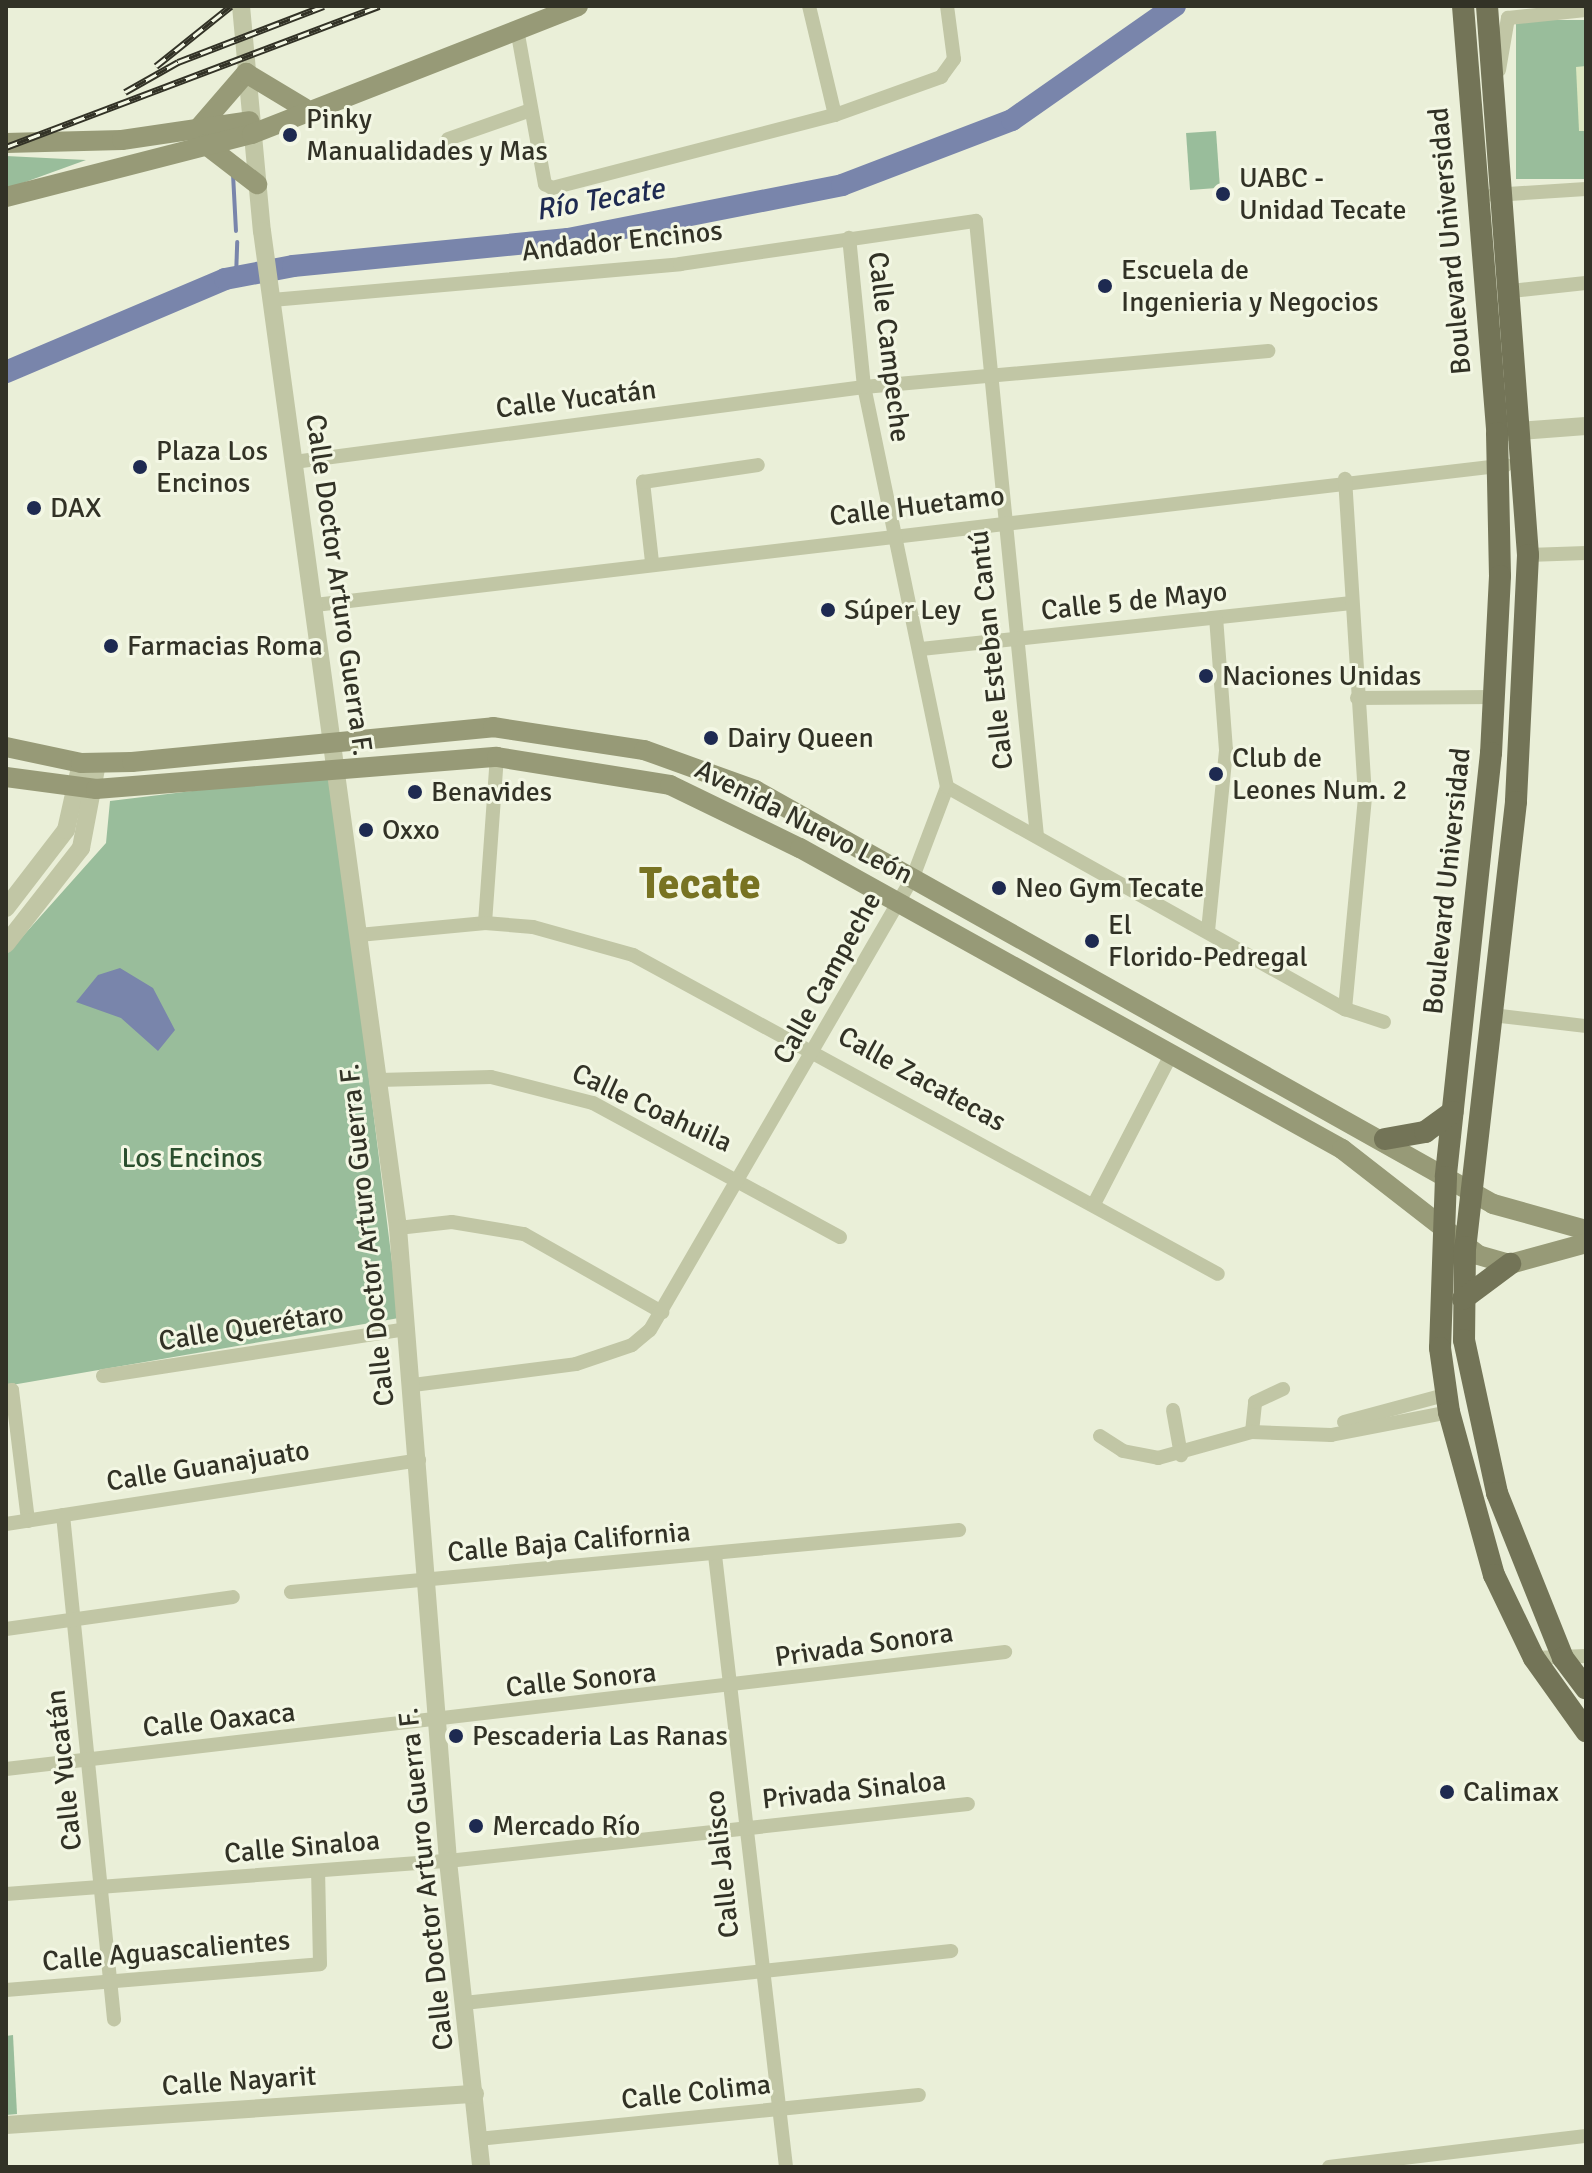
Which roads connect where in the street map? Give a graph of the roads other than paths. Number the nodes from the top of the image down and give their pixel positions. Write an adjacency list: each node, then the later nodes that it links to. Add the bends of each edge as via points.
1 (241, 6): 9 (street, Calle Doctor Arturo Guerra F.)
2 (578, 6): 8 (main road)
3 (809, 6): 14 (street)
4 (947, 6): 14 (street, via 952,70)
5 (1463, 6): 23 (main road, Boulevard Universidad)
6 (1487, 6): 10 (main road, Boulevard Universidad)
7 (1586, 10): 10 (street, via 1508,18)
8 (517, 29): 11 (main road); 13 (street)
9 (246, 73): 12 (main road); 15 (street, Calle Doctor Arturo Guerra F.); 16 (main road)
10 (1492, 85): 21 (main road, Boulevard Universidad)
11 (328, 103): 12 (main road); 15 (main road)
12 (304, 108): 15 (main road)
13 (531, 110): 14 (street, via 545,184 552,188); 17 (street)
14 (835, 115)
15 (251, 127): 16 (main road); 19 (street, Calle Doctor Arturo Guerra F.)
16 (200, 138): 18 (main road); 19 (main road); 22 (main road)
17 (448, 139)
18 (6, 143)
19 (257, 184): 28 (street, Calle Doctor Arturo Guerra F.)
20 (1586, 189): 21 (street)
21 (1499, 194): 23 (street); 27 (main road, Boulevard Universidad)
22 (6, 197)
23 (1473, 197): 34 (main road, Boulevard Universidad)
24 (976, 221): 25 (street, Andador Encinos); 30 (street, Calle Esteban Cantú)
25 (849, 238): 28 (street, Andador Encinos, via 680,264); 31 (street, Calle Campeche)
26 (1586, 283): 27 (street)
27 (1511, 291): 33 (main road, Boulevard Universidad)
28 (272, 300): 35 (street, Calle Doctor Arturo Guerra F.)
29 (1268, 351): 30 (street, Calle Yucatán)
30 (991, 373): 31 (street, Calle Yucatán); 40 (street, Calle Esteban Cantú)
31 (864, 387): 35 (street, Calle Yucatán); 41 (street, Calle Campeche)
32 (1586, 426): 33 (street)
33 (1524, 431): 34 (street); 36 (main road, Boulevard Universidad)
34 (1497, 433): 38 (main road, Boulevard Universidad)
35 (294, 462): 46 (street, Calle Doctor Arturo Guerra F.)
36 (1526, 462): 38 (street, Calle Huetamo); 43 (main road, Boulevard Universidad)
37 (758, 465): 44 (street, via 643,482)
38 (1499, 466): 39 (street, Calle Huetamo); 50 (main road, Boulevard Universidad)
39 (1345, 479): 40 (street, Calle Huetamo); 45 (street)
40 (1003, 523): 41 (street, Calle Huetamo); 48 (street, Calle Esteban Cantú)
41 (892, 535): 44 (street, Calle Huetamo); 49 (street, Calle Campeche)
42 (1586, 553): 43 (street)
43 (1528, 555): 61 (main road, Boulevard Universidad)
44 (652, 562): 46 (street, Calle Huetamo)
45 (1352, 603): 47 (street, Calle 5 de Mayo); 51 (street)
46 (315, 605): 52 (street, Calle Doctor Arturo Guerra F.)
47 (1216, 618): 48 (street, Calle 5 de Mayo); 67 (street, via 1226,750)
48 (1017, 639): 49 (street, Calle 5 de Mayo); 62 (street, Calle Esteban Cantú)
49 (921, 649): 59 (street, Calle Campeche)
50 (1494, 697): 51 (street); 54 (main road, Boulevard Universidad)
51 (1357, 698): 70 (street, via 1364,844)
52 (331, 740): 56 (main road, Avenida Nuevo León); 57 (street, Calle Doctor Arturo Guerra F.); 63 (main road, Avenida Nuevo León, via 493,727 607,741 750,788)
53 (6, 747): 56 (main road, Avenida Nuevo León)
54 (1491, 753): 61 (main road, via 1497,790); 77 (main road, Boulevard Universidad)
55 (497, 757): 57 (main road, Avenida Nuevo León); 64 (main road, Avenida Nuevo León, via 670,785); 66 (street)
56 (89, 763): 60 (street)
57 (335, 768): 60 (main road, Avenida Nuevo León); 68 (street, Calle Doctor Arturo Guerra F.)
58 (6, 777): 60 (main road, Avenida Nuevo León)
59 (947, 787): 62 (street); 63 (street, Calle Campeche)
60 (88, 789): 65 (street, via 55,849); 69 (street, via 71,865)
61 (1516, 802): 71 (main road, Boulevard Universidad)
62 (1037, 836): 67 (street)
63 (913, 877): 64 (street, Calle Campeche); 78 (main road, Avenida Nuevo León)
64 (899, 902): 74 (street, Calle Campeche); 75 (main road, Avenida Nuevo León)
65 (6, 908)
66 (485, 923): 68 (street, Calle Zacatecas); 74 (street, Calle Zacatecas, via 533,927 633,955)
67 (1208, 931): 70 (street)
68 (359, 935): 76 (street, Calle Doctor Arturo Guerra F.)
69 (6, 944)
70 (1345, 1009): 72 (street)
71 (1492, 1015): 73 (street); 81 (main road, Boulevard Universidad)
72 (1384, 1022)
73 (1586, 1026)
74 (816, 1051): 80 (street, Calle Campeche); 82 (street, Calle Zacatecas)
75 (1171, 1055): 82 (street); 84 (main road, Avenida Nuevo León, via 1342,1149)
76 (379, 1080): 80 (street, Calle Coahuila, via 491,1077 538,1084 593,1103); 83 (street, Calle Doctor Arturo Guerra F.)
77 (1453, 1112): 78 (main road, via 1425,1132); 79 (main road, Boulevard Universidad)
78 (1385, 1139): 79 (main road, Avenida Nuevo León)
79 (1446, 1177): 81 (main road, Avenida Nuevo León); 84 (main road, Boulevard Universidad)
80 (741, 1180): 86 (street, Calle Coahuila); 92 (street, Calle Campeche)
81 (1472, 1191): 85 (main road, Avenida Nuevo León, via 1522,1216); 88 (main road, Boulevard Universidad)
82 (1094, 1204): 90 (street, Calle Zacatecas)
83 (398, 1228): 92 (street, via 452,1222 524,1234); 93 (street, Calle Doctor Arturo Guerra F.)
84 (1444, 1228): 88 (main road, Avenida Nuevo León); 98 (main road, Boulevard Universidad)
85 (1586, 1230)
86 (840, 1237)
87 (1586, 1243): 89 (main road)
88 (1465, 1247): 89 (main road); 91 (main road, Boulevard Universidad)
89 (1510, 1264): 91 (main road)
90 (1218, 1274)
91 (1463, 1299): 117 (main road, Boulevard Universidad, via 1470,1381 1497,1493)
92 (662, 1312): 95 (street, Calle Campeche, via 632,1345 605,1357)
93 (407, 1329): 94 (street, Calle Querétaro); 95 (street, Calle Doctor Arturo Guerra F.)
94 (103, 1376)
95 (413, 1385): 103 (street, Calle Doctor Arturo Guerra F.)
96 (1283, 1389): 100 (street, via 1255,1402)
97 (9, 1390): 105 (street)
98 (1447, 1404): 100 (street, via 1314,1435); 116 (main road, Boulevard Universidad, via 1494,1575)
99 (1173, 1410): 102 (street)
100 (1252, 1432): 102 (street)
101 (1100, 1436): 102 (street, via 1139,1455)
102 (1181, 1455)
103 (419, 1460): 104 (street, Calle Guanajuato); 109 (street, Calle Doctor Arturo Guerra F.)
104 (63, 1515): 105 (street, Calle Guanajuato); 112 (street, Calle Yucatán)
105 (28, 1521): 106 (street, Calle Guanajuato)
106 (6, 1524)
107 (959, 1530): 108 (street, Calle Baja California)
108 (715, 1555): 109 (street, Calle Baja California); 119 (street, Calle Jalisco)
109 (427, 1581): 110 (street, Calle Baja California); 120 (street, Calle Doctor Arturo Guerra F.)
110 (291, 1592)
111 (233, 1597): 112 (street)
112 (75, 1621): 113 (street); 122 (street, Calle Yucatán)
113 (6, 1629)
114 (1005, 1652): 119 (street, Privada Sonora)
115 (1586, 1656): 117 (street)
116 (1534, 1658): 117 (street); 121 (main road, Boulevard Universidad)
117 (1563, 1658): 118 (main road, Boulevard Universidad)
118 (1586, 1688)
119 (730, 1689): 120 (street, Calle Sonora); 125 (street, Calle Jalisco)
120 (437, 1722): 122 (street, Calle Oaxaca); 126 (street, Calle Doctor Arturo Guerra F.)
121 (1586, 1731)
122 (88, 1760): 123 (street, Calle Oaxaca); 128 (street, Calle Yucatán)
123 (6, 1769)
124 (968, 1804): 125 (street, Privada Sinaloa)
125 (745, 1828): 126 (street, Calle Sinaloa); 131 (street, Calle Jalisco)
126 (448, 1861): 127 (street, Calle Sinaloa); 134 (street, Calle Doctor Arturo Guerra F.)
127 (318, 1872): 128 (street, Calle Sinaloa); 132 (street, Calle Aguascalientes, via 325,1956 316,1966)
128 (102, 1890): 129 (street, Calle Sinaloa); 132 (street, Calle Yucatán)
129 (6, 1894)
130 (951, 1951): 131 (street)
131 (761, 1974): 134 (street); 138 (street, Calle Jalisco)
132 (111, 1981): 133 (street, Calle Aguascalientes); 135 (street, Calle Yucatán)
133 (6, 1990)
134 (464, 2003): 136 (street, Calle Doctor Arturo Guerra F.)
135 (114, 2019)
136 (475, 2094): 139 (street, Calle Nayarit); 141 (street, Calle Doctor Arturo Guerra F.)
137 (919, 2095): 138 (street, Calle Colima)
138 (778, 2109): 141 (street, Calle Colima); 144 (street, Calle Jalisco)
139 (6, 2125)
140 (1586, 2136): 142 (street)
141 (478, 2139): 143 (street, Calle Doctor Arturo Guerra F.)
142 (1368, 2165): 145 (street)
143 (481, 2167)
144 (786, 2167)
145 (1329, 2167)

